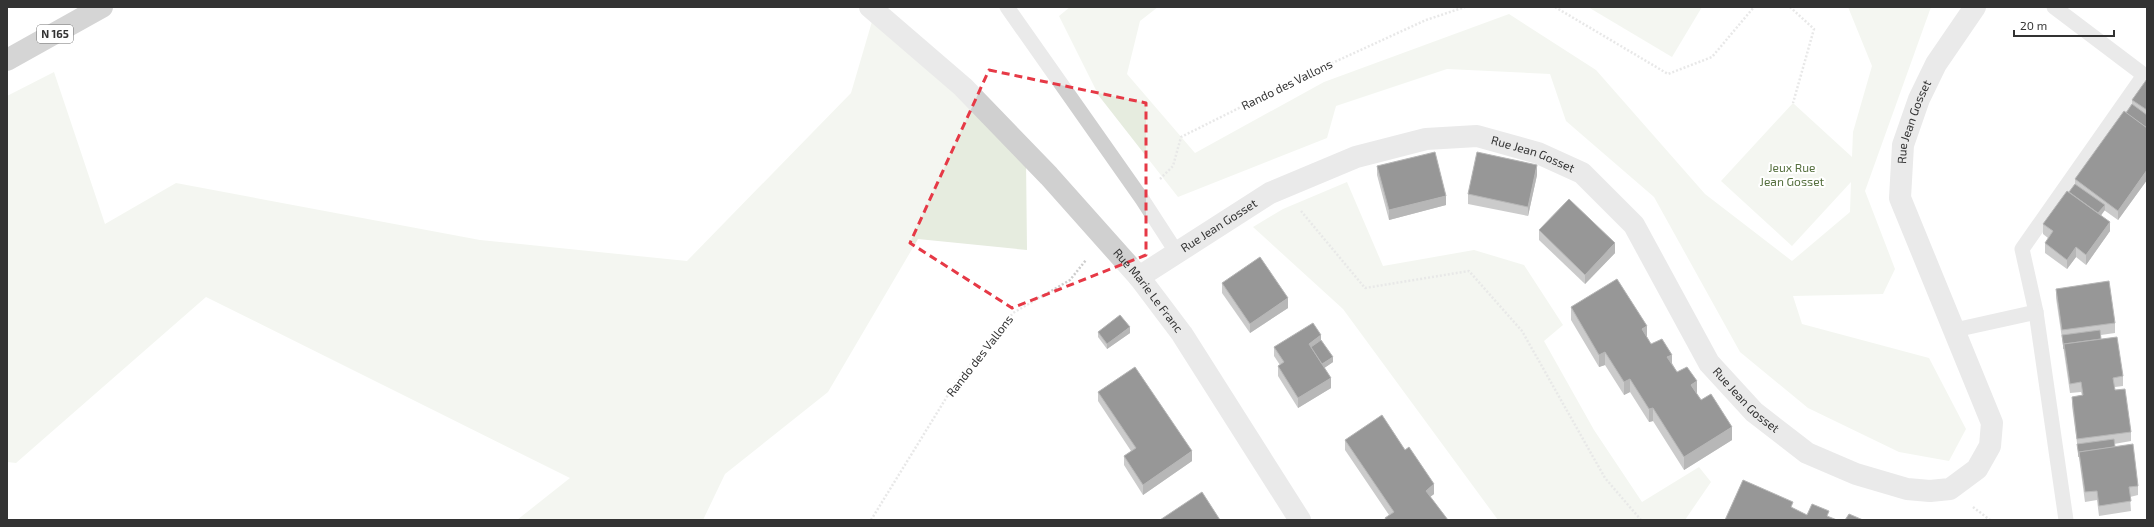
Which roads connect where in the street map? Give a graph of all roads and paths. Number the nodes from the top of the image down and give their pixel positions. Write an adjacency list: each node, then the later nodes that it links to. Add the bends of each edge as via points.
1 (102, 7): 10 (highway, N 165)
2 (870, 7): 14 (street, Rue Marie Le Franc, via 963,87 1049,176)
3 (1007, 7): 13 (lane)
4 (1464, 7): 13 (path, Rando des Vallons, via 1419,23 1293,81 1181,137 1173,166)
5 (1555, 7): 6 (path, via 1668,74 1712,57)
6 (1754, 7)
7 (1790, 7): 11 (path, via 1814,29)
8 (1975, 7): 18 (street, Rue Jean Gosset, via 1936,64 1919,99 1903,145 1900,198)
9 (2054, 7): 17 (lane, via 2144,75 2022,249)
10 (7, 60)
11 (1793, 103)
12 (1282, 188): 15 (street, Rue Jean Gosset, via 1270,193); 18 (street, Rue Jean Gosset, via 1356,157 1426,139 1476,136 1538,153 1582,173 1634,225 1709,363 1754,412 1807,453 1856,474 1907,489 1950,489 1977,469 1990,446 1992,423); 21 (path, via 1365,288 1469,271 1522,331 1605,478)
13 (1142, 199): 15 (lane)
14 (1104, 238): 16 (street, Rue Marie Le Franc); 19 (path, Rando des Vallons, via 1070,280 1008,318 956,382)
15 (1177, 253): 16 (street, Rue Jean Gosset)
16 (1139, 278): 20 (street, Rue Marie Le Franc, via 1182,334)
17 (2036, 312): 18 (lane); 22 (lane)
18 (1955, 330)
19 (871, 520)
20 (1300, 520)
21 (1641, 520)
22 (2066, 520)

